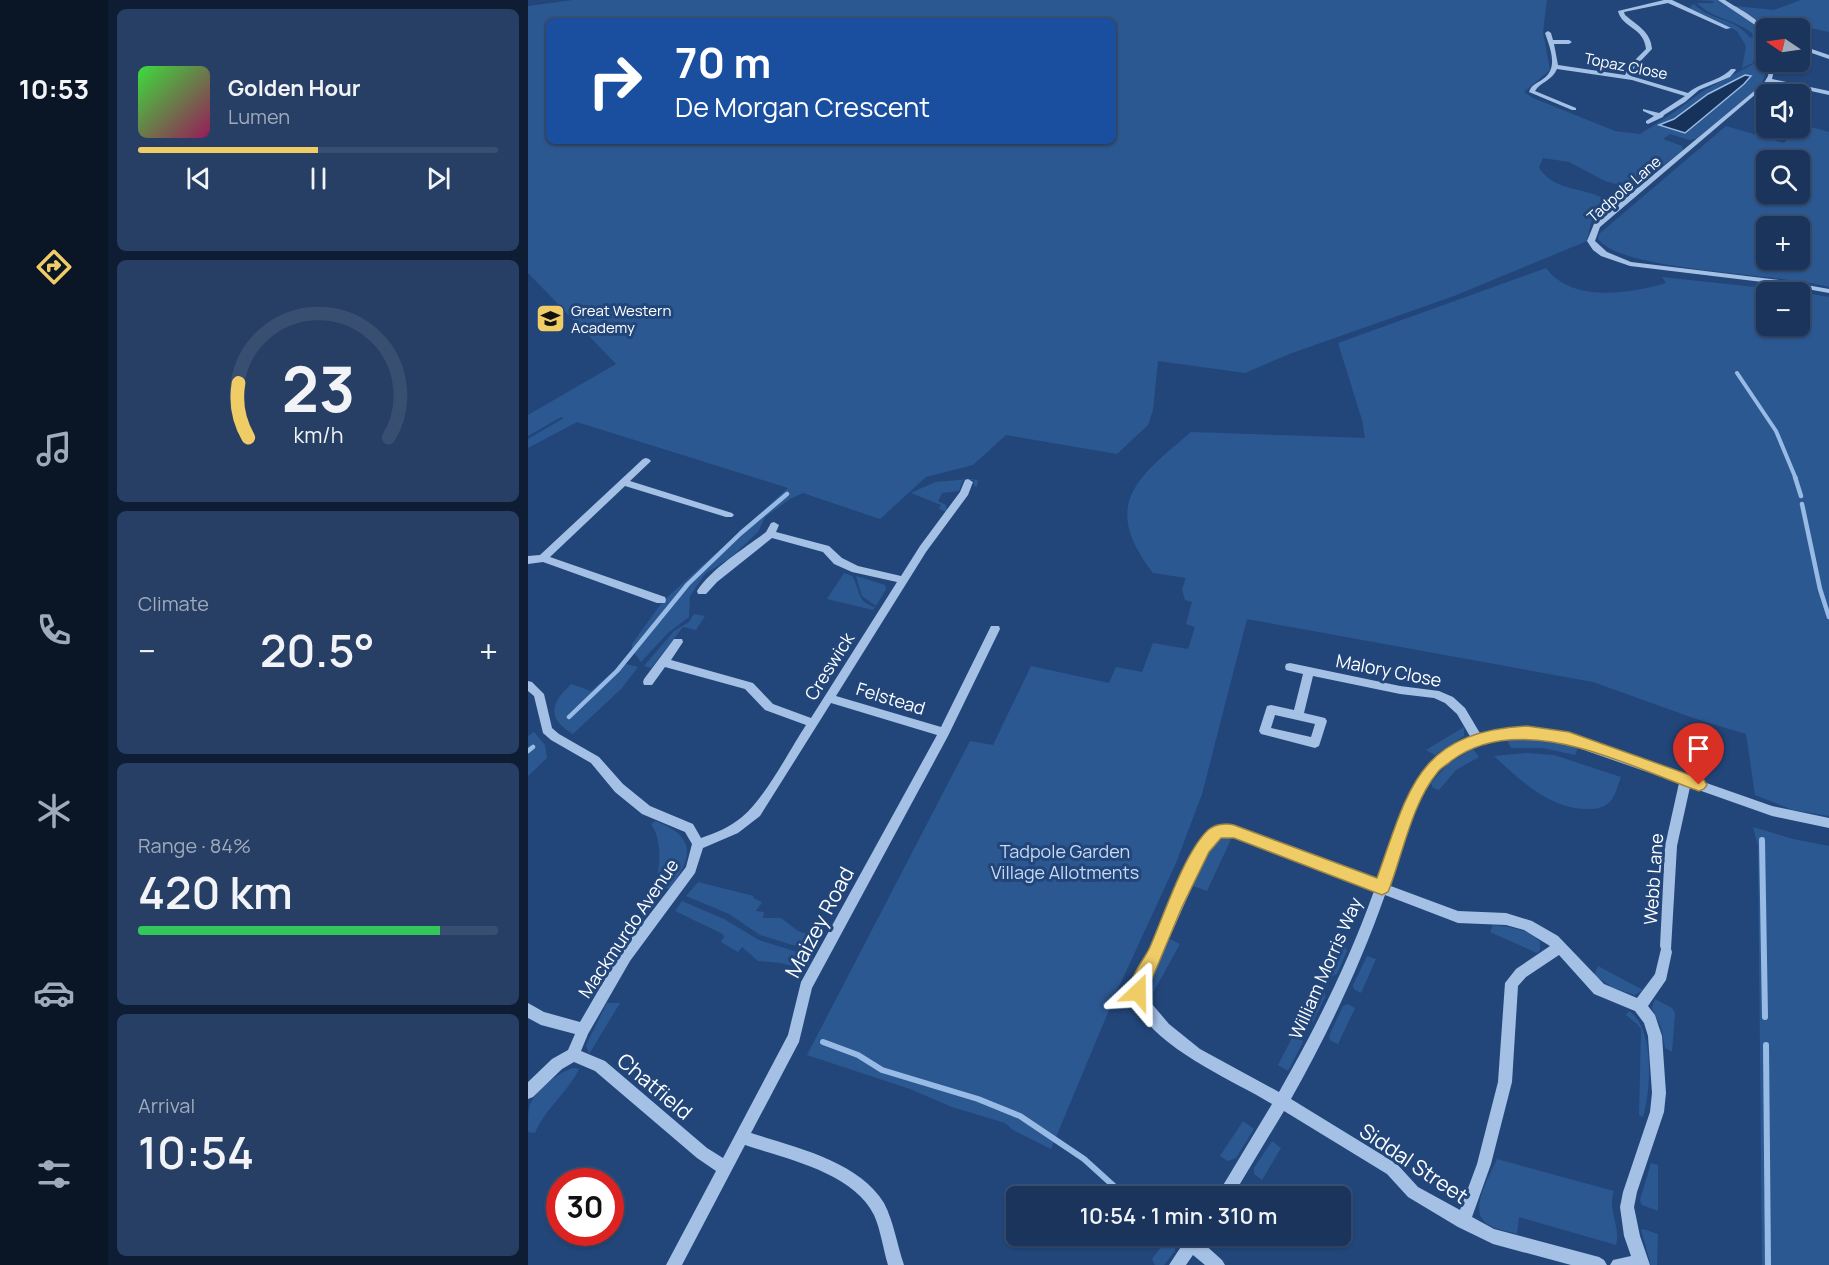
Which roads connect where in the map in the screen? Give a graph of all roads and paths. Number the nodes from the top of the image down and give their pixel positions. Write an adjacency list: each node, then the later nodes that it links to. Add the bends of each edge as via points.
1 (1722, 0): 4 (street)
2 (1668, 1): 3 (street); 16 (street, via 1621,11 1649,42 1649,49 1631,67)
3 (1713, 22): 5 (street); 6 (street)
4 (1756, 23)
5 (1703, 26)
6 (1728, 28)
7 (1548, 33): 8 (street, Topaz Close)
8 (1551, 42): 9 (street, Topaz Close); 12 (street, Topaz Close)
9 (1569, 42)
10 (1810, 50): 11 (street)
11 (1829, 57)
12 (1556, 67): 16 (street, Topaz Close); 22 (street, Topaz Close, via 1552,75 1531,90 1536,96)
13 (1733, 70): 17 (street, Topaz Close)
14 (1771, 72): 18 (street)
15 (1709, 74): 17 (street)
16 (1628, 77): 21 (street, Topaz Close)
17 (1719, 80): 21 (street, Topaz Close)
18 (1769, 80): 19 (street); 27 (street, Tadpole Lane, via 1597,226 1591,241 1604,254 1630,264)
19 (1829, 93)
20 (1568, 96): 22 (street)
21 (1690, 96): 25 (street, Topaz Close)
22 (1558, 103): 23 (street, Topaz Close)
23 (1574, 109)
24 (1645, 110): 25 (street)
25 (1661, 116): 26 (street, Topaz Close)
26 (1648, 122)
27 (1829, 291)
28 (646, 461): 29 (street)
29 (623, 482): 31 (street); 32 (street)
30 (968, 482): 34 (street, Creswick, via 965,493)
31 (729, 515)
32 (543, 558): 33 (street); 36 (street)
33 (528, 560)
34 (903, 580): 35 (street, via 845,565 826,549 772,530); 44 (street, Creswick)
35 (702, 591)
36 (661, 600)
37 (997, 632): 47 (street, Maizey Road)
38 (678, 642): 39 (street)
39 (663, 662): 42 (street); 46 (street, via 749,686 769,707)
40 (1290, 667): 41 (street, Malory Close)
41 (1309, 671): 45 (street, Malory Close); 48 (street, Malory Close, via 1435,694 1461,711)
42 (648, 682)
43 (528, 685): 51 (street, via 539,694 547,730 595,760 619,788 646,810 688,828)
44 (828, 698): 46 (street, Creswick); 47 (street, Felstead)
45 (1298, 716): 45 (street, via 1321,721 1315,743 1265,731 1271,709)
46 (813, 723): 51 (street, Creswick, via 750,819 730,833)
47 (944, 733): 60 (street, Maizey Road, via 806,986 794,1037)
48 (1478, 739): 49 (street, William Morris Way, via 1514,732 1561,737); 52 (street, William Morris Way, via 1446,756 1421,783)
49 (1686, 780): 50 (street, William Morris Way, via 1772,811); 54 (street, Webb Lane, via 1671,846 1661,976)
50 (1829, 823)
51 (698, 844): 56 (street, Mackmurdo Avenue, via 691,869 625,957)
52 (1382, 887): 53 (street, via 1458,917 1506,919 1527,925); 59 (street, William Morris Way, via 1338,994); 59 (street, Siddal Street, via 1226,830 1209,840 1174,905 1156,953 1140,981 1142,1005 1155,1021 1202,1058)
53 (1560, 947): 54 (street, via 1599,989); 63 (street, via 1512,983 1505,1082 1487,1153)
54 (1640, 1006): 66 (street, via 1655,1036 1659,1094 1627,1207)
55 (528, 1010): 56 (street)
56 (582, 1030): 57 (street, Mackmurdo Avenue)
57 (573, 1056): 58 (street, via 557,1064); 61 (street, Chatfield, via 600,1066 702,1153)
58 (528, 1092)
59 (1281, 1102): 62 (street, William Morris Way); 63 (street, Siddal Street, via 1392,1169 1413,1192)
60 (742, 1137): 61 (street, Maizey Road); 68 (street, via 846,1176 868,1191 879,1209)
61 (725, 1167): 67 (street, Maizey Road)
62 (1229, 1186)
63 (1463, 1222): 71 (street, Siddal Street, via 1493,1236)
64 (1191, 1246): 69 (street)
65 (1200, 1246): 70 (street)
66 (1641, 1264): 72 (street)
67 (674, 1265)
68 (896, 1265)
69 (1177, 1265)
70 (1217, 1265)
71 (1599, 1265)
72 (1618, 1265)

